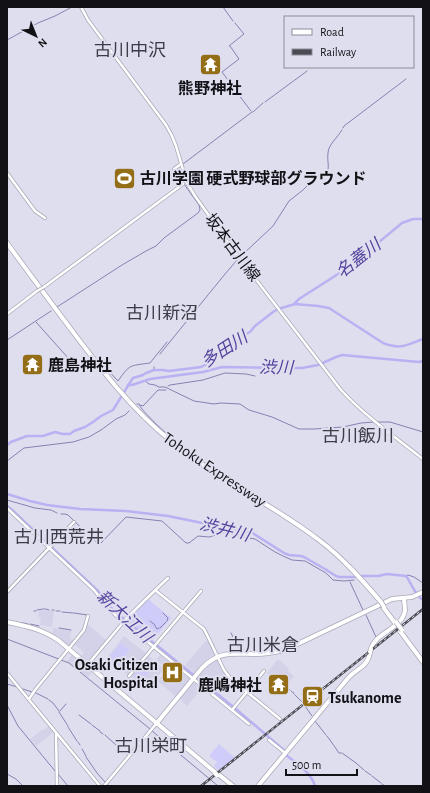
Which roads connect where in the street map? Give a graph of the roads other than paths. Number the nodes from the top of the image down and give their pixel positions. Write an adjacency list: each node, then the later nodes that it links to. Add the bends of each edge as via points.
1 (81, 7): 2 (street, 坂本古川線, via 166,125)
2 (181, 164): 7 (street, bridge, via 174,169 183,181 182,184); 9 (street, 坂本古川線, via 193,194 322,366 348,397 374,422)
3 (7, 173): 4 (street, via 35,211)
4 (45, 218)
5 (7, 243): 8 (highway, Tohoku Expressway)
6 (7, 247): 8 (highway, Tohoku Expressway)
7 (7, 314)
8 (98, 367): 26 (highway, Tohoku Expressway, bridge, via 153,428 179,450 299,527 354,572 384,607)
9 (423, 459)
10 (7, 508): 12 (street)
11 (74, 522): 12 (street)
12 (50, 547): 16 (street); 21 (street, via 110,610)
13 (168, 578): 14 (street)
14 (155, 590): 19 (street); 21 (street)
15 (201, 591): 19 (street)
16 (7, 592)
17 (423, 592): 18 (highway)
18 (404, 598): 25 (highway, via 386,602 285,650 268,653 233,653); 40 (highway, via 403,616 375,641 366,663 349,676)
19 (183, 612): 23 (street); 25 (street, via 202,627)
20 (88, 616): 24 (street, via 84,630)
21 (125, 621): 23 (street); 27 (street)
22 (7, 623): 24 (highway, via 26,625 44,632)
23 (155, 645): 30 (street); 31 (street)
24 (68, 650): 27 (highway); 33 (street); 36 (highway)
25 (218, 657): 31 (highway, via 208,662); 32 (street, via 227,674)
26 (423, 661)
27 (88, 664): 36 (highway)
28 (264, 671): 32 (street)
29 (7, 673): 33 (street)
30 (129, 676)
31 (195, 677): 34 (street); 36 (highway)
32 (247, 691): 34 (street); 35 (street)
33 (29, 699): 38 (street)
34 (233, 708): 37 (street)
35 (280, 719)
36 (157, 723): 43 (street); 44 (highway)
37 (249, 724)
38 (58, 736): 41 (street); 42 (street)
39 (268, 740): 40 (street)
40 (285, 753): 45 (highway)
41 (57, 786)
42 (100, 786)
43 (104, 786)
44 (232, 786)
45 (258, 786)

